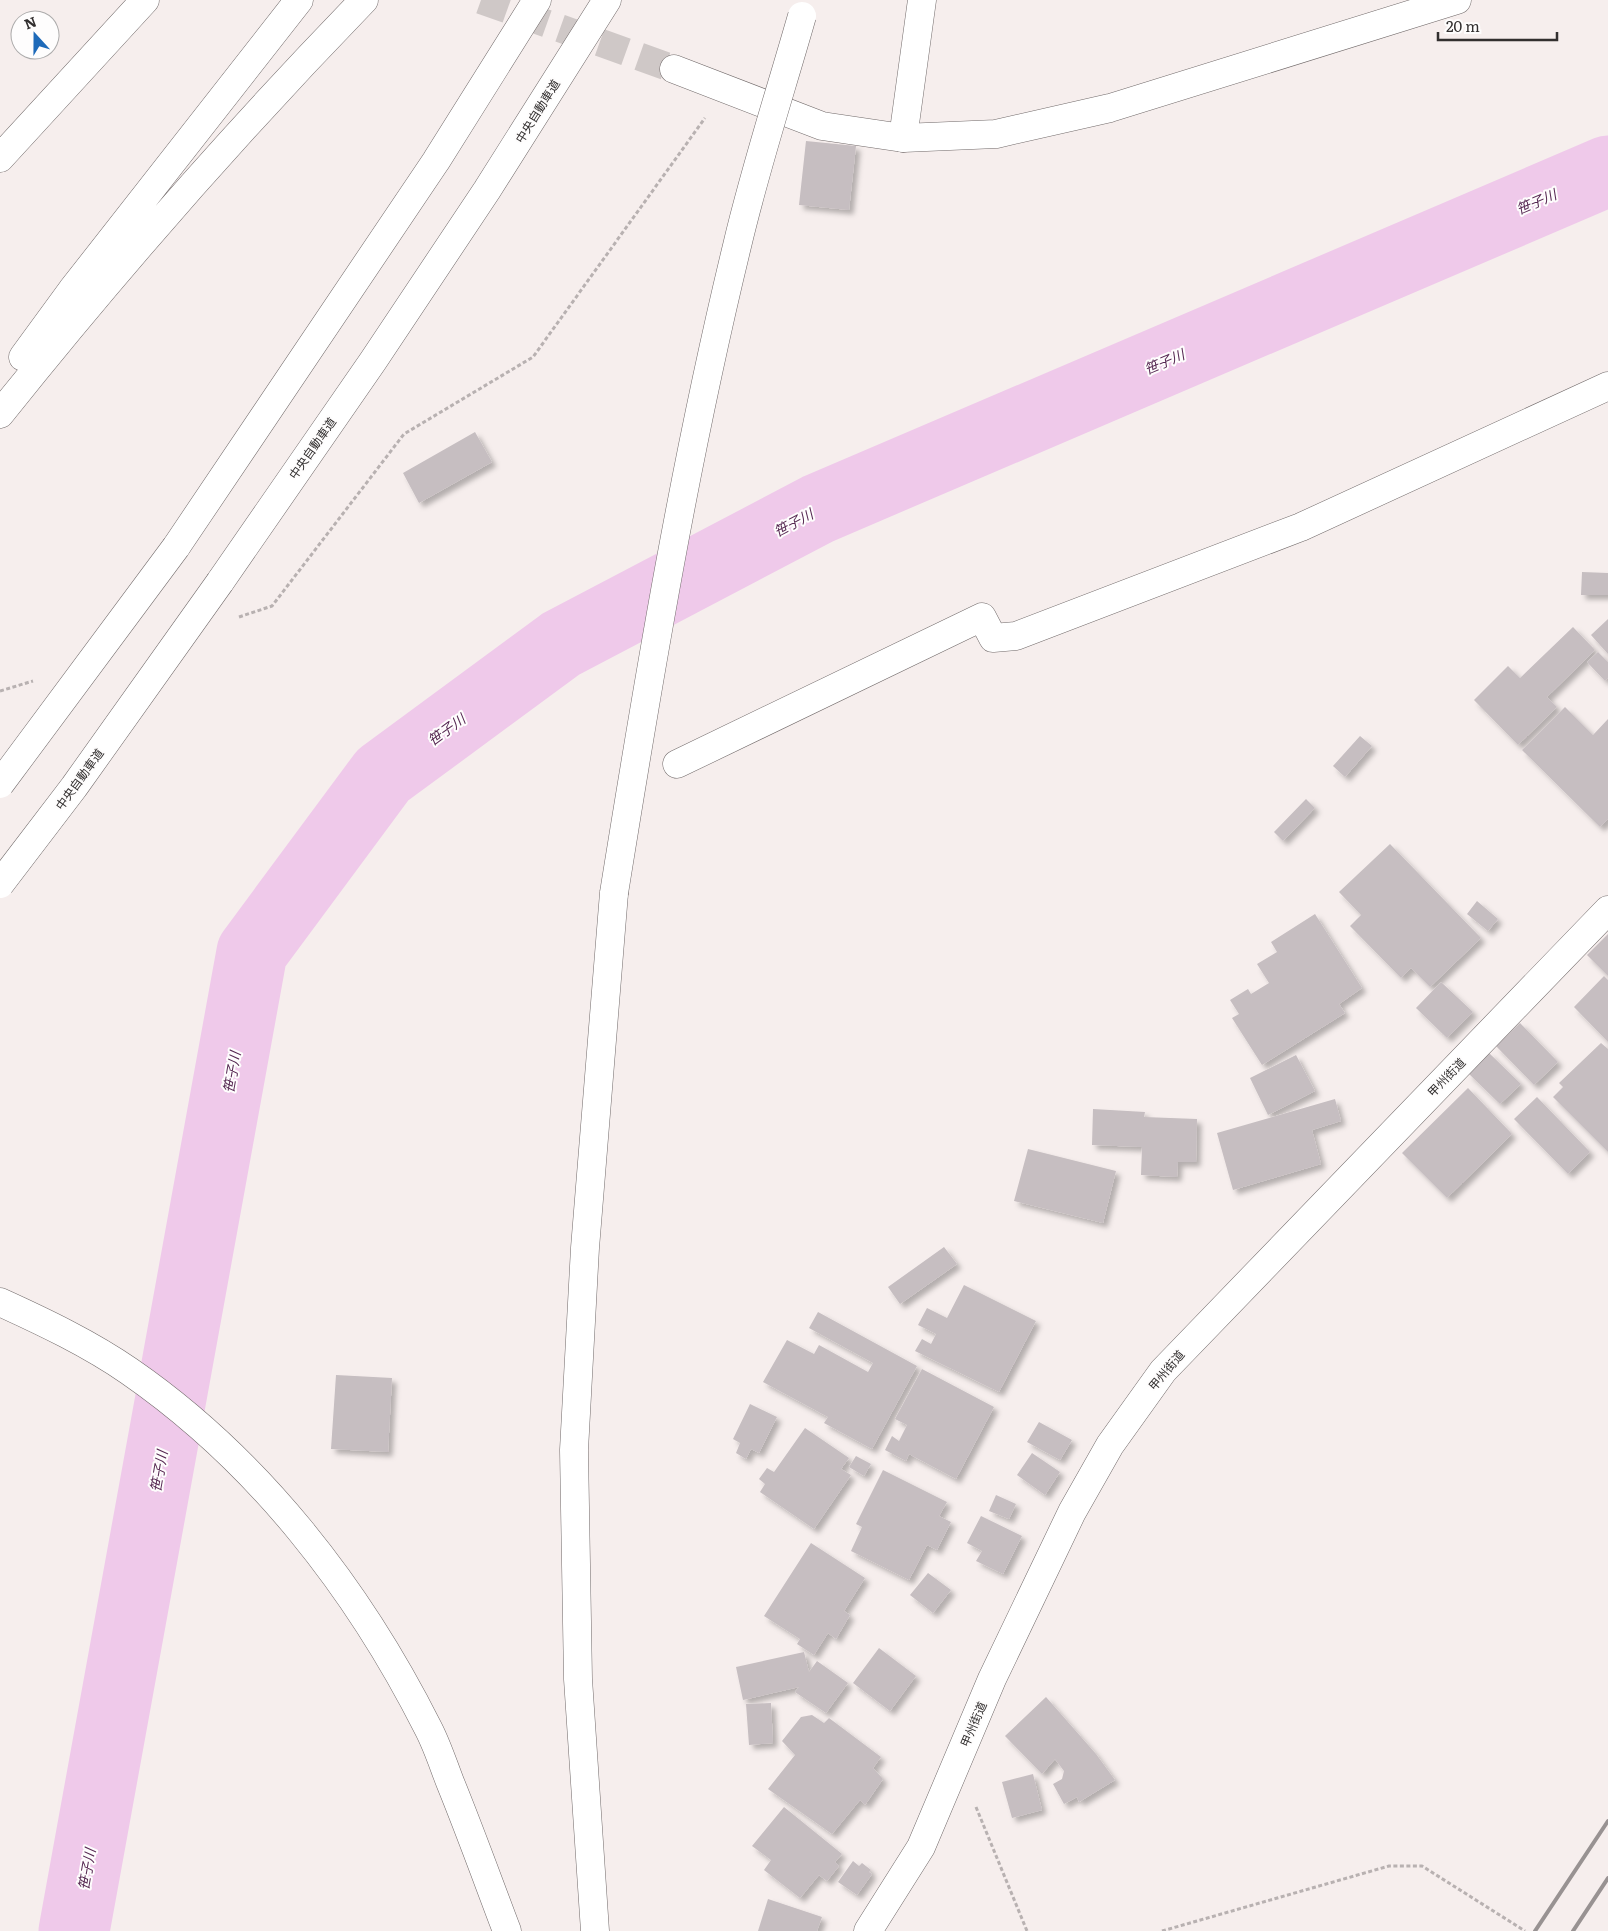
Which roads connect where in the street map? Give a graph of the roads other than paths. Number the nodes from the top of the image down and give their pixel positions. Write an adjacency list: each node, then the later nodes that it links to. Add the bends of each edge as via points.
1 (145, 0): 11 (main road)
2 (299, 0): 13 (main road, via 72,290)
3 (364, 0): 14 (main road, via 213,160 93,299)
4 (538, 0): 16 (main road, bridge, via 436,161 176,547)
5 (607, 0): 17 (main road, 中央自動車道, bridge, via 373,361 74,787)
6 (922, 0): 10 (main road)
7 (1457, 0): 10 (main road, via 1110,108 996,134)
8 (805, 8): 21 (main road, bridge, via 737,245 690,460 652,660 614,893 585,1248 574,1450 578,1679)
9 (674, 69): 10 (main road, via 822,126)
10 (902, 138)
11 (0, 158)
12 (1608, 386): 15 (main road, via 1301,527 1016,636 993,638 982,617)
13 (0, 389)
14 (0, 414)
15 (676, 764)
16 (0, 784)
17 (0, 884)
18 (1608, 910): 22 (main road, 甲州街道, via 1163,1371 1110,1445 1072,1512 992,1679 921,1847)
19 (0, 1302): 20 (main road, via 46,1323 129,1371 206,1432 274,1499 336,1575 385,1649 429,1730)
20 (507, 1931)
21 (595, 1931)
22 (868, 1931)

